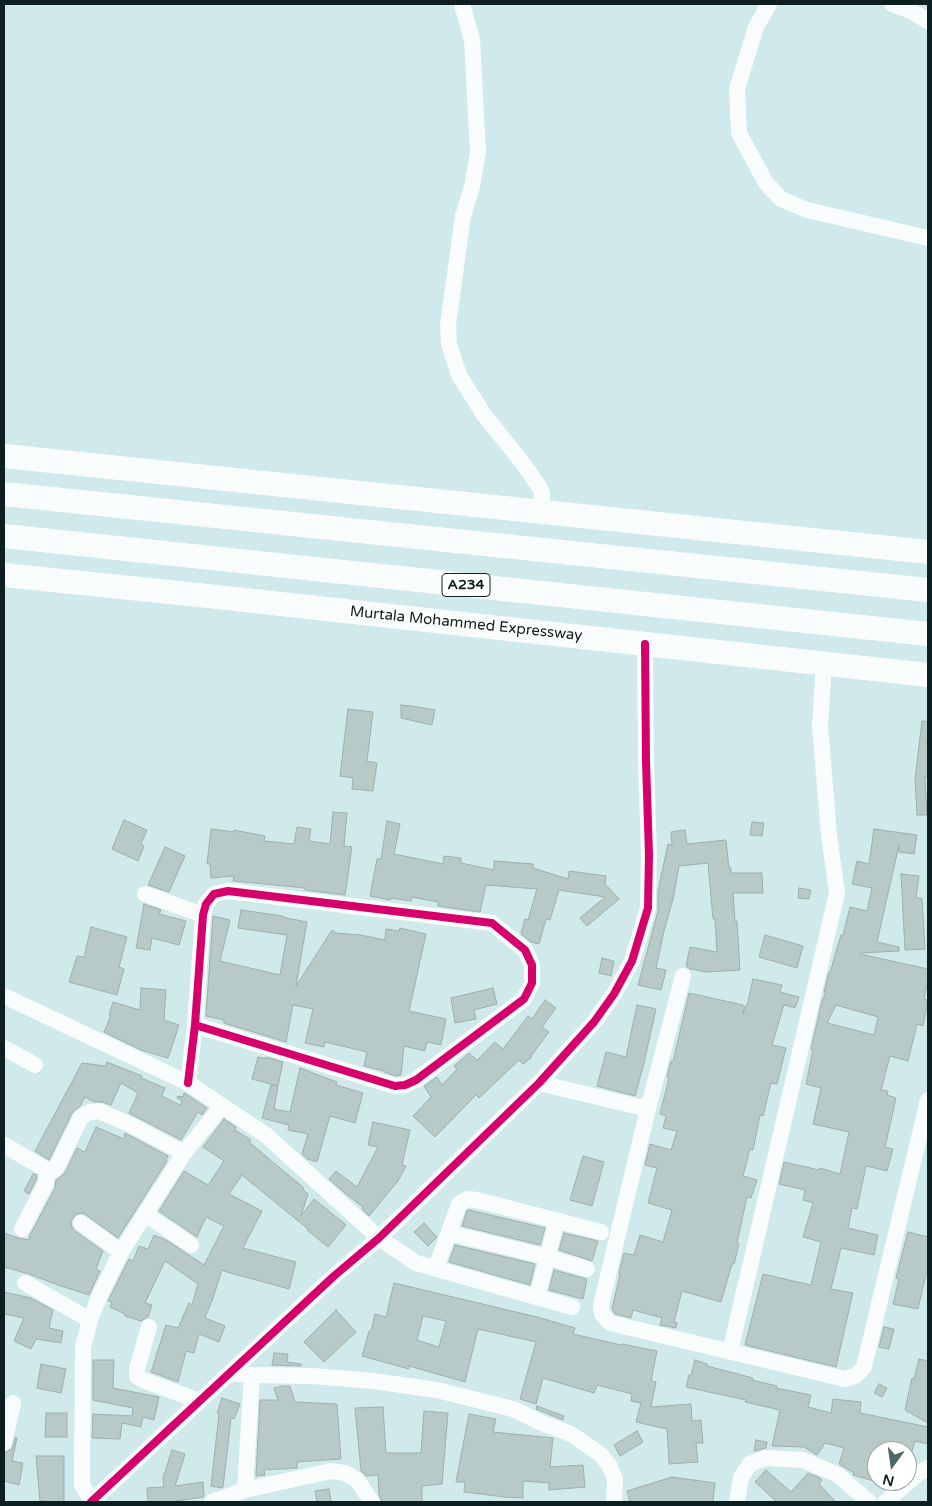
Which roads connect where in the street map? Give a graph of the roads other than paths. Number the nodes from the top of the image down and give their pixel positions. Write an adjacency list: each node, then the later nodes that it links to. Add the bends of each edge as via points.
1 (462, 4): 8 (street, via 472,40 478,152 463,216 448,325 449,344 459,375 484,415 540,488)
2 (769, 4): 5 (street, via 756,27 737,89 739,133 766,182 781,199 807,210)
3 (892, 4): 4 (street)
4 (928, 21)
5 (928, 238)
6 (4, 456): 8 (highway)
7 (4, 494): 12 (highway)
8 (542, 512): 10 (highway)
9 (4, 536): 13 (highway, A234)
10 (928, 552)
11 (4, 575): 14 (highway, Murtala Mohammed Expressway)
12 (928, 590)
13 (928, 634)
14 (645, 644): 15 (highway, Murtala Mohammed Expressway); 24 (street, via 648,908 632,961 614,994 594,1022)
15 (824, 663): 16 (highway, Murtala Mohammed Expressway); 49 (street, via 820,726 837,893)
16 (928, 675)
17 (145, 894): 18 (street)
18 (203, 916): 21 (street); 21 (street, via 206,904 214,894 228,891 492,923 526,950 532,965 532,982 524,999 405,1086 395,1086)
19 (683, 976): 28 (street)
20 (4, 996): 25 (street)
21 (195, 1025): 25 (street)
22 (4, 1048): 23 (street)
23 (34, 1065)
24 (539, 1083): 28 (street); 38 (street)
25 (188, 1084): 27 (street)
26 (928, 1100): 49 (street, via 864,1367 855,1376 845,1379)
27 (222, 1106): 30 (street); 38 (street, via 266,1135)
28 (648, 1109): 49 (street, via 601,1305 602,1314 610,1323)
29 (4, 1145): 31 (street)
30 (184, 1153): 31 (street, via 99,1111 90,1112 81,1117 56,1168); 32 (street)
31 (47, 1170): 35 (street, via 46,1182)
32 (145, 1214): 39 (street); 40 (street)
33 (557, 1220): 36 (street); 37 (street, via 468,1199 459,1204); 41 (street)
34 (81, 1223): 40 (street)
35 (22, 1229)
36 (601, 1232)
37 (449, 1234): 41 (street); 42 (street)
38 (379, 1238): 42 (street, via 416,1263); 50 (street)
39 (191, 1245)
40 (121, 1252): 47 (street)
41 (546, 1257): 43 (street); 45 (street)
42 (436, 1268): 45 (street)
43 (588, 1269)
44 (25, 1283): 47 (street)
45 (537, 1298): 46 (street)
46 (572, 1307)
47 (90, 1320): 57 (street, via 82,1348 82,1485)
48 (149, 1327): 52 (street, via 137,1376)
49 (730, 1352)
50 (229, 1373): 51 (street); 52 (street)
51 (252, 1375): 56 (street); 60 (street, via 372,1381 436,1390 513,1410 571,1434 600,1454 610,1465 615,1479)
52 (199, 1401): 57 (street)
53 (13, 1403): 54 (street)
54 (4, 1443)
55 (928, 1468): 63 (street)
56 (245, 1490): 58 (street); 59 (street, via 331,1471 345,1473 357,1480)
57 (92, 1502)
58 (212, 1502)
59 (372, 1502)
60 (614, 1502)
61 (737, 1502): 62 (street, via 741,1477 750,1464 765,1458 803,1460 838,1475)
62 (869, 1502)
63 (885, 1502)

